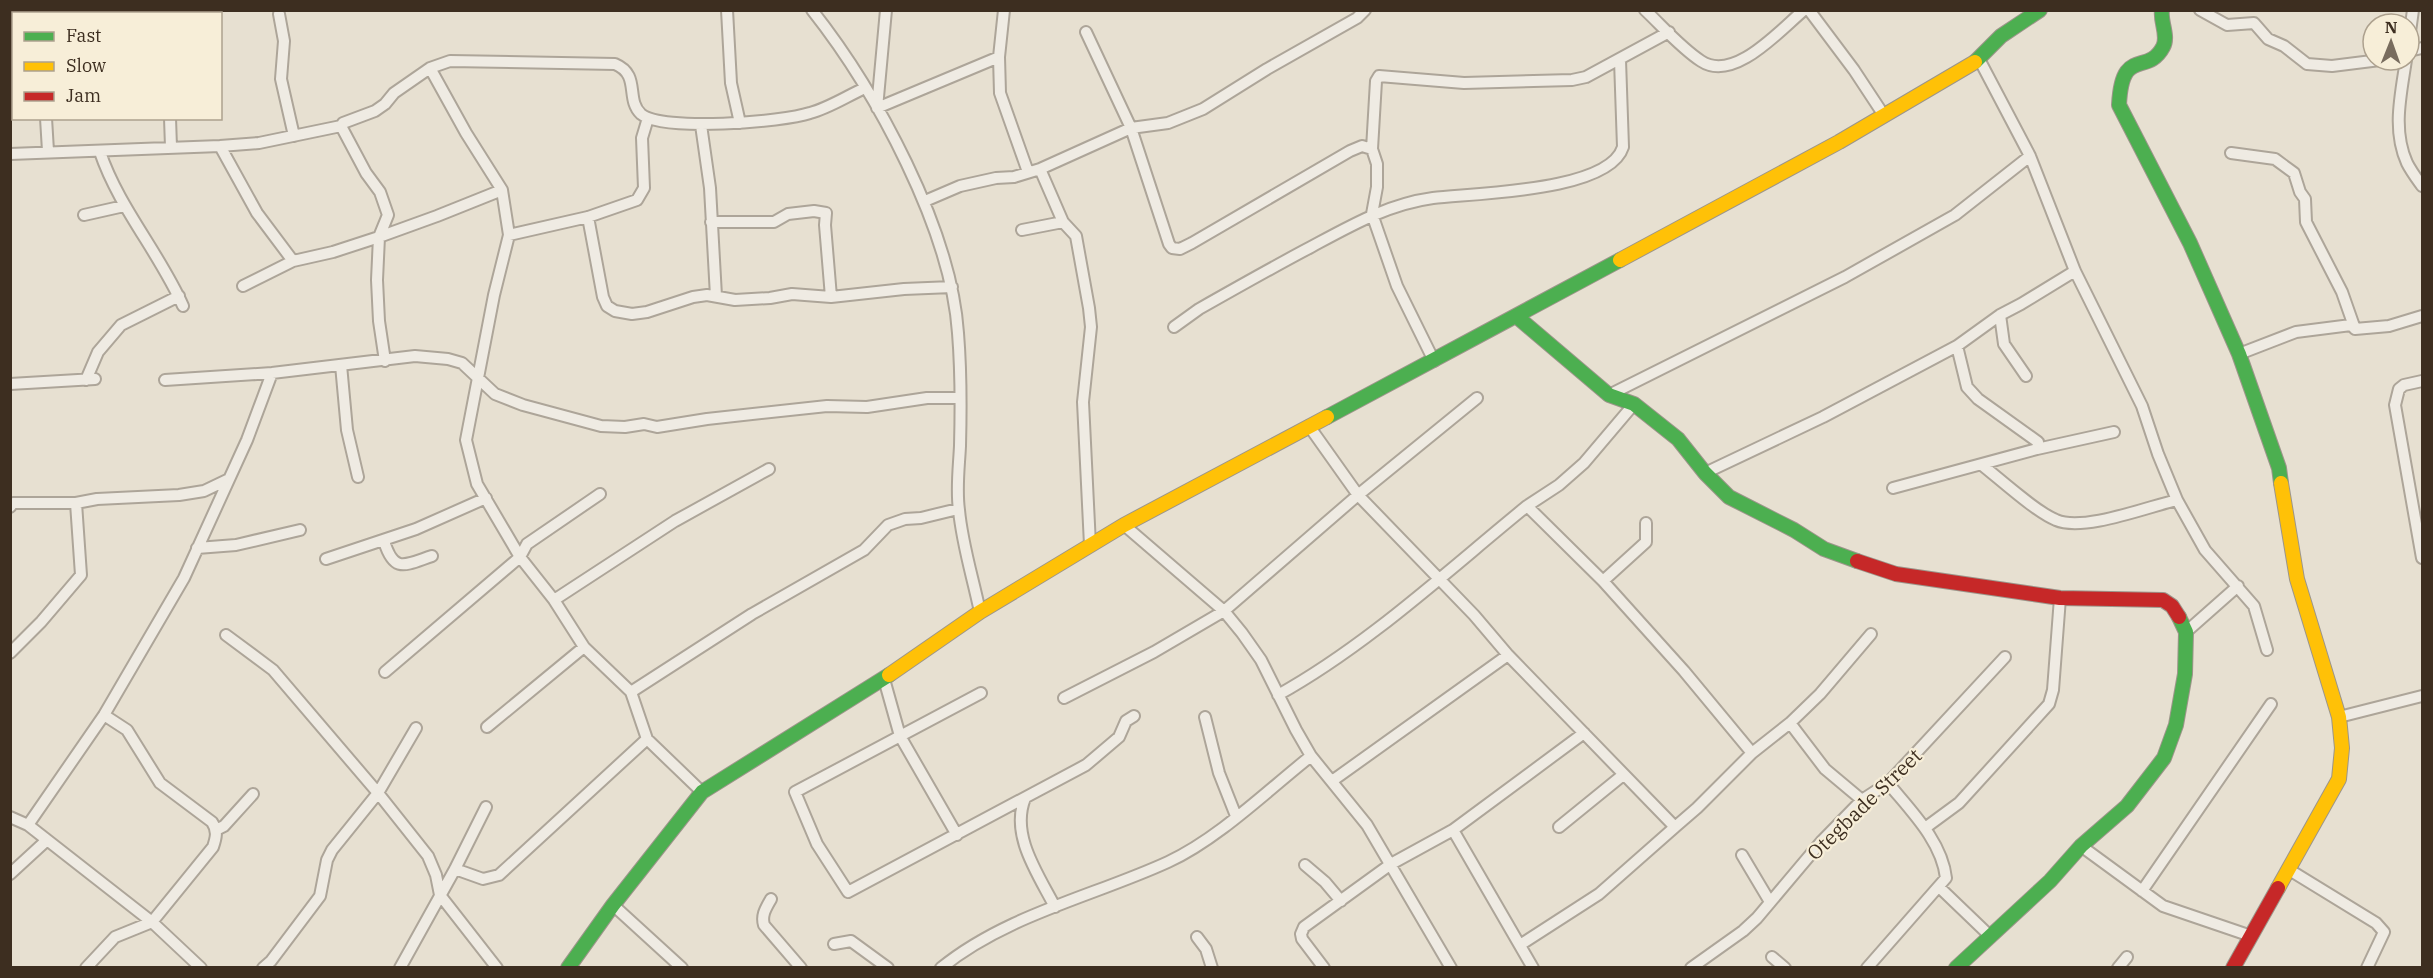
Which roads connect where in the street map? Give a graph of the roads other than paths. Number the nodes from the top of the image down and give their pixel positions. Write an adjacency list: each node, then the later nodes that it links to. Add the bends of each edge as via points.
1 (727, 10): 27 (street, via 731,83)
2 (812, 10): 21 (street)
3 (886, 10): 22 (street)
4 (1004, 10): 15 (street)
5 (1365, 10): 30 (street, via 1203,109 1168,123)
6 (1646, 10): 14 (street)
7 (1804, 10): 14 (street, via 1750,55 1727,66 1715,67 1701,61)
8 (1809, 10): 23 (street)
9 (2040, 10): 16 (street, via 2001,36)
10 (2162, 10): 66 (street, via 2162,49 2126,70 2120,84 2120,105 2190,243)
11 (2200, 10): 18 (street, via 2227,25 2254,23 2268,39 2307,64)
12 (279, 14): 31 (street, via 284,41 281,79)
13 (1086, 32): 30 (street)
14 (1669, 32): 17 (street)
15 (999, 57): 22 (street); 41 (street, via 1000,93)
16 (1979, 59): 23 (street); 39 (street)
17 (1620, 60): 34 (street, via 1605,64 1586,77 1556,81 1464,83 1379,76); 47 (street, via 1623,147 1612,164 1586,178 1555,185 1429,198)
18 (2361, 62)
19 (430, 68): 24 (street, via 450,61 615,64 624,68 633,85 635,105); 29 (street, via 375,111); 43 (street)
20 (2404, 72): 42 (street, via 2397,122 2399,136 2407,163)
21 (865, 88): 22 (street); 27 (street, via 810,114)
22 (877, 108): 44 (street)
23 (1883, 114): 61 (street, via 1790,170)
24 (648, 118): 28 (street); 48 (street, via 642,138 642,194 631,204)
25 (46, 120): 35 (street)
26 (170, 120): 33 (street)
27 (740, 123): 28 (street)
28 (701, 125): 49 (street)
29 (341, 126): 31 (street); 53 (street, via 381,192 388,215)
30 (1131, 128): 34 (street, via 1169,244 1180,249 1350,151 1362,146); 40 (street)
31 (294, 136): 32 (street)
32 (219, 146): 33 (street); 54 (street, via 257,213)
33 (171, 147): 36 (street)
34 (1372, 149): 47 (street, via 1377,164)
35 (48, 151): 36 (street); 38 (street)
36 (100, 152): 45 (street)
37 (2231, 153): 64 (street, via 2275,159 2294,173 2305,199 2306,222 2342,292)
38 (10, 154)
39 (2030, 156): 55 (street); 76 (street, via 1955,215 1845,277)
40 (1040, 169): 41 (street); 50 (street)
41 (1028, 172): 44 (street, via 960,186)
42 (2422, 186)
43 (502, 190): 52 (street); 53 (street)
44 (925, 201): 57 (street)
45 (124, 206): 46 (street); 75 (street, via 160,259 181,301 121,326 98,352 90,380)
46 (84, 214)
47 (1372, 214): 63 (street, via 1199,309); 68 (street, via 1397,286)
48 (588, 217): 52 (street); 58 (street, via 603,297 615,311 648,312 693,297)
49 (711, 222): 58 (street); 59 (street, via 774,222 788,214 826,213)
50 (1063, 222): 51 (street); 101 (street, via 1076,236 1091,327 1083,402)
51 (1022, 230)
52 (509, 236): 72 (street)
53 (379, 237): 54 (street); 67 (street, via 377,280)
54 (293, 261): 56 (street)
55 (2075, 271): 60 (street); 92 (street, via 2142,406)
56 (243, 286)
57 (952, 287): 59 (street); 77 (street, via 958,332)
58 (716, 296): 59 (street, via 735,300 792,294)
59 (831, 297)
60 (2000, 315): 65 (street); 71 (street, via 2004,345)
61 (1516, 316): 68 (street); 76 (street)
62 (2422, 316): 64 (street, via 2389,326)
63 (1174, 327)
64 (2355, 329): 66 (street, via 2351,325 2296,332)
65 (1957, 346): 82 (street, via 1967,387 2038,442); 85 (street, via 1823,417)
66 (2239, 354): 133 (street, via 2279,468 2297,579)
67 (385, 361): 69 (street); 72 (street, via 415,356 448,359 462,363)
68 (1434, 362): 80 (street)
69 (341, 365): 70 (street); 86 (street, via 347,430)
70 (272, 373): 73 (street); 87 (street)
71 (2026, 376)
72 (478, 379): 77 (street, via 495,394 524,405 601,426 625,427 657,427 827,406 867,407 927,398); 91 (street, via 466,440 477,484)
73 (165, 380)
74 (2422, 381): 105 (street, via 2398,389 2395,405)
75 (10, 384)
76 (1609, 395): 79 (street)
77 (959, 398): 96 (street)
78 (1477, 398): 90 (street)
79 (1634, 404): 85 (street, via 1678,439); 95 (street, via 1584,463)
80 (1309, 426): 90 (street); 98 (street)
81 (2114, 432): 82 (street)
82 (2037, 449): 83 (street)
83 (1982, 465): 88 (street); 92 (street, via 2047,516 2062,523 2082,525)
84 (769, 469): 111 (street, via 675,521)
85 (1705, 473): 110 (street, via 1729,497 1824,549 1862,563 1896,574)
86 (358, 477)
87 (227, 480): 94 (street, via 204,492); 102 (street)
88 (1893, 488)
89 (600, 494): 104 (street, via 527,544)
90 (1358, 495): 107 (street); 112 (street)
91 (486, 498): 100 (street); 104 (street)
92 (2177, 500): 109 (street, via 2205,550)
93 (11, 503): 94 (street)
94 (76, 503): 119 (street, via 81,575)
95 (1527, 506): 107 (street); 108 (street)
96 (958, 509): 113 (street); 124 (street, via 888,525 864,550 752,614)
97 (1647, 523): 108 (street, via 1642,548)
98 (1124, 525): 101 (street); 112 (street)
99 (300, 530): 102 (street, via 236,545)
100 (384, 541): 103 (street, via 394,563); 106 (street)
101 (1090, 545): 113 (street)
102 (197, 548): 130 (street, via 179,587)
103 (432, 556)
104 (520, 557): 111 (street); 122 (street)
105 (2422, 558)
106 (326, 559)
107 (1439, 578): 120 (street); 126 (street, via 1346,652)
108 (1604, 581): 140 (street)
109 (2238, 586): 114 (street); 118 (street, via 2258,614)
110 (2060, 598): 114 (street, via 2163,600 2172,606); 156 (street, via 2049,704 1959,803)
111 (554, 600): 117 (street)
112 (1224, 611): 126 (street, via 1260,660); 128 (street)
113 (980, 612): 123 (street)
114 (2186, 632): 161 (street, via 2185,674 2176,725 2164,758 2127,806)
115 (1871, 634): 134 (street)
116 (226, 635): 146 (street, via 273,670)
117 (584, 647): 124 (street); 136 (street)
118 (2267, 650)
119 (10, 653)
120 (1508, 655): 137 (street); 143 (street)
121 (2005, 657): 144 (street, Otegbade Street)
122 (385, 672)
123 (884, 679): 138 (street); 145 (street)
124 (631, 692): 139 (street)
125 (981, 693): 138 (street)
126 (1278, 696): 141 (street)
127 (2422, 696): 133 (street)
128 (1064, 698)
129 (2271, 704): 169 (street)
130 (104, 715): 153 (street); 157 (street, via 127,730 160,783 212,822)
131 (1134, 716): 148 (street, via 1126,721 1119,737 1086,765)
132 (1205, 717): 151 (street, via 1219,774)
133 (2339, 717): 165 (street, via 2339,779)
134 (1790, 723): 140 (street); 149 (street, via 1825,769)
135 (416, 728): 146 (street)
136 (487, 728)
137 (1584, 733): 142 (street); 158 (street)
138 (900, 736): 159 (street); 159 (street, via 795,792 817,844 848,892)
139 (647, 739): 145 (street); 166 (street, via 499,875 483,879)
140 (1752, 753): 155 (street)
141 (1311, 756): 143 (street); 151 (street)
142 (1623, 775): 154 (street); 155 (street)
143 (1332, 781): 163 (street, via 1367,825)
144 (1888, 783): 149 (street, Otegbade Street); 156 (street)
145 (702, 792): 174 (street)
146 (378, 793): 170 (street, via 428,856); 186 (street, via 332,850 320,896)
147 (253, 794): 157 (street)
148 (1025, 798): 159 (street); 175 (street, via 1019,812 1020,832)
149 (1862, 800): 173 (street, Otegbade Street)
150 (486, 807): 166 (street)
151 (1236, 816): 175 (street, via 1171,861)
152 (10, 817): 153 (street)
153 (28, 825): 160 (street)
154 (1559, 827)
155 (1675, 827): 181 (street, via 1599,894)
156 (1925, 828): 168 (street, via 1945,868 1946,878)
157 (216, 830): 176 (street, via 213,847)
158 (1453, 830): 163 (street); 181 (street)
159 (957, 835)
160 (47, 840): 167 (street); 176 (street)
161 (2081, 846): 169 (street); 177 (street, via 2050,881)
162 (1742, 855): 173 (street)
163 (1391, 864): 172 (street); 196 (street)
164 (1305, 865): 172 (street)
165 (2288, 869): 178 (street); 204 (street, via 2376,923 2384,932)
166 (454, 870): 170 (street)
167 (10, 874)
168 (1939, 887): 177 (street); 200 (street)
169 (2142, 891): 178 (street, via 2177,912)
170 (440, 895): 187 (street); 188 (street)
171 (771, 899): 191 (street, via 764,925)
172 (1341, 902): 195 (street, via 1304,927 1301,934)
173 (1770, 902): 198 (street, Otegbade Street, via 1743,931)
174 (613, 905): 189 (street); 190 (street)
175 (1055, 907): 193 (street, via 1006,928)
176 (152, 922): 184 (street, via 115,937); 185 (street)
177 (1989, 935): 201 (street)
178 (2251, 936): 203 (street)
179 (1197, 937): 194 (street)
180 (834, 944): 192 (street, via 851,941)
181 (1520, 945): 197 (street)
182 (1772, 957): 199 (street)
183 (2127, 957): 202 (street)
184 (86, 968)
185 (201, 968)
186 (263, 968)
187 (400, 968)
188 (497, 968)
189 (568, 968)
190 (682, 968)
191 (801, 968)
192 (888, 968)
193 (941, 968)
194 (1212, 968)
195 (1324, 968)
196 (1450, 968)
197 (1533, 968)
198 (1691, 968)
199 (1785, 968)
200 (1867, 968)
201 (1956, 968)
202 (2118, 968)
203 (2233, 968)
204 (2367, 968)

